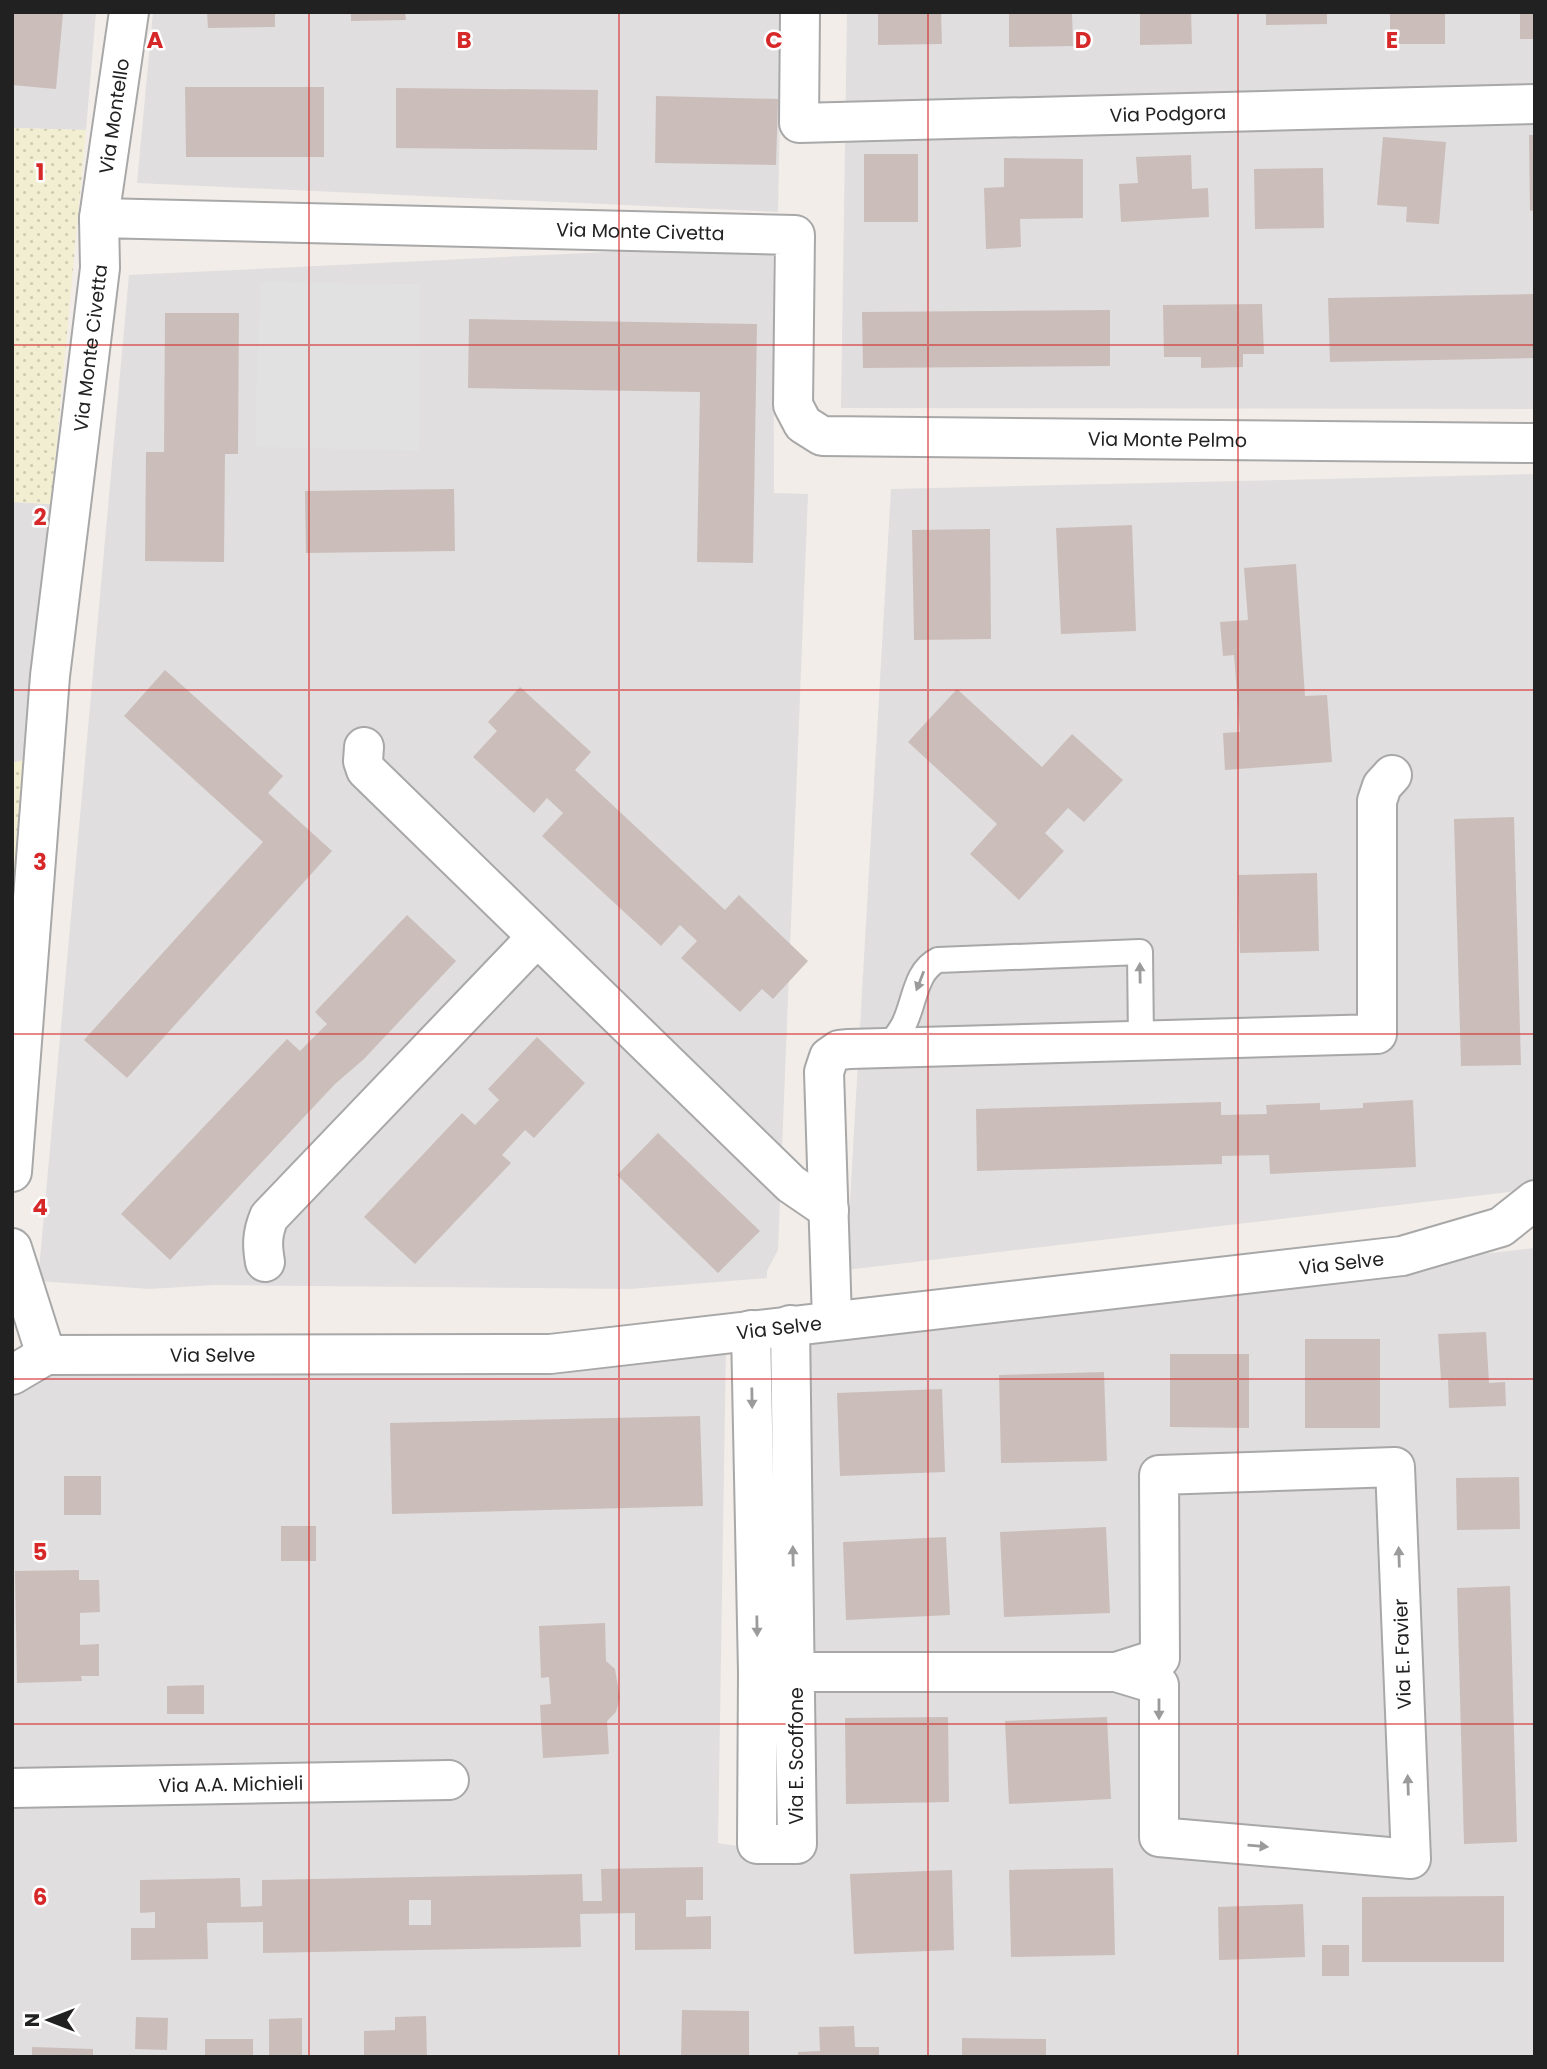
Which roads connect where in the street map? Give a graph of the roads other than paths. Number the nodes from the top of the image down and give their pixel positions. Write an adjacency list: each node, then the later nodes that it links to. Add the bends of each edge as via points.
1 (129, 12): 4 (street, Via Montello)
2 (800, 12): 3 (street, Via Podgora, via 799,123)
3 (1535, 104)
4 (99, 218): 5 (street, Via Monte Civetta, via 795,235 792,394); 12 (street, Via Monte Civetta, via 100,268 50,676)
5 (803, 424): 6 (street, Via Monte Pelmo, via 833,437)
6 (1535, 443)
7 (364, 747): 9 (street, via 366,770)
8 (1392, 775): 10 (street, via 1377,801 1377,1034)
9 (537, 937): 14 (street, via 791,1184); 16 (street, via 269,1217 263,1231)
10 (1141, 1041): 11 (street); 11 (lane, one-way to 11, via 1140,952 939,960 923,972 904,1026)
11 (888, 1048): 14 (street, via 839,1051 826,1063)
12 (12, 1172)
13 (1535, 1200): 17 (street, Via Selve, via 1501,1227 1402,1256)
14 (829, 1210): 17 (street)
15 (12, 1248): 20 (street)
16 (265, 1262)
17 (832, 1320): 18 (street, Via Selve)
18 (790, 1325): 19 (street, Via Selve); 23 (street, Via E. Scoffone, one-way to 18)
19 (751, 1330): 20 (street, Via Selve, via 550,1354); 22 (street, Via E. Scoffone, one-way to 22)
20 (46, 1355): 21 (street)
21 (12, 1375)
22 (758, 1672): 23 (street, Via E. Favier); 23 (street, Via E. Scoffone, via 757,1844 797,1844)
23 (795, 1672): 24 (street, Via E. Favier)
24 (1116, 1672): 24 (street, Via E. Favier, one-way to 24, via 1158,1685 1159,1837 1411,1859 1395,1466 1158,1475 1160,1658)
25 (449, 1780): 26 (street, Via A.A. Michieli)
26 (12, 1788)

